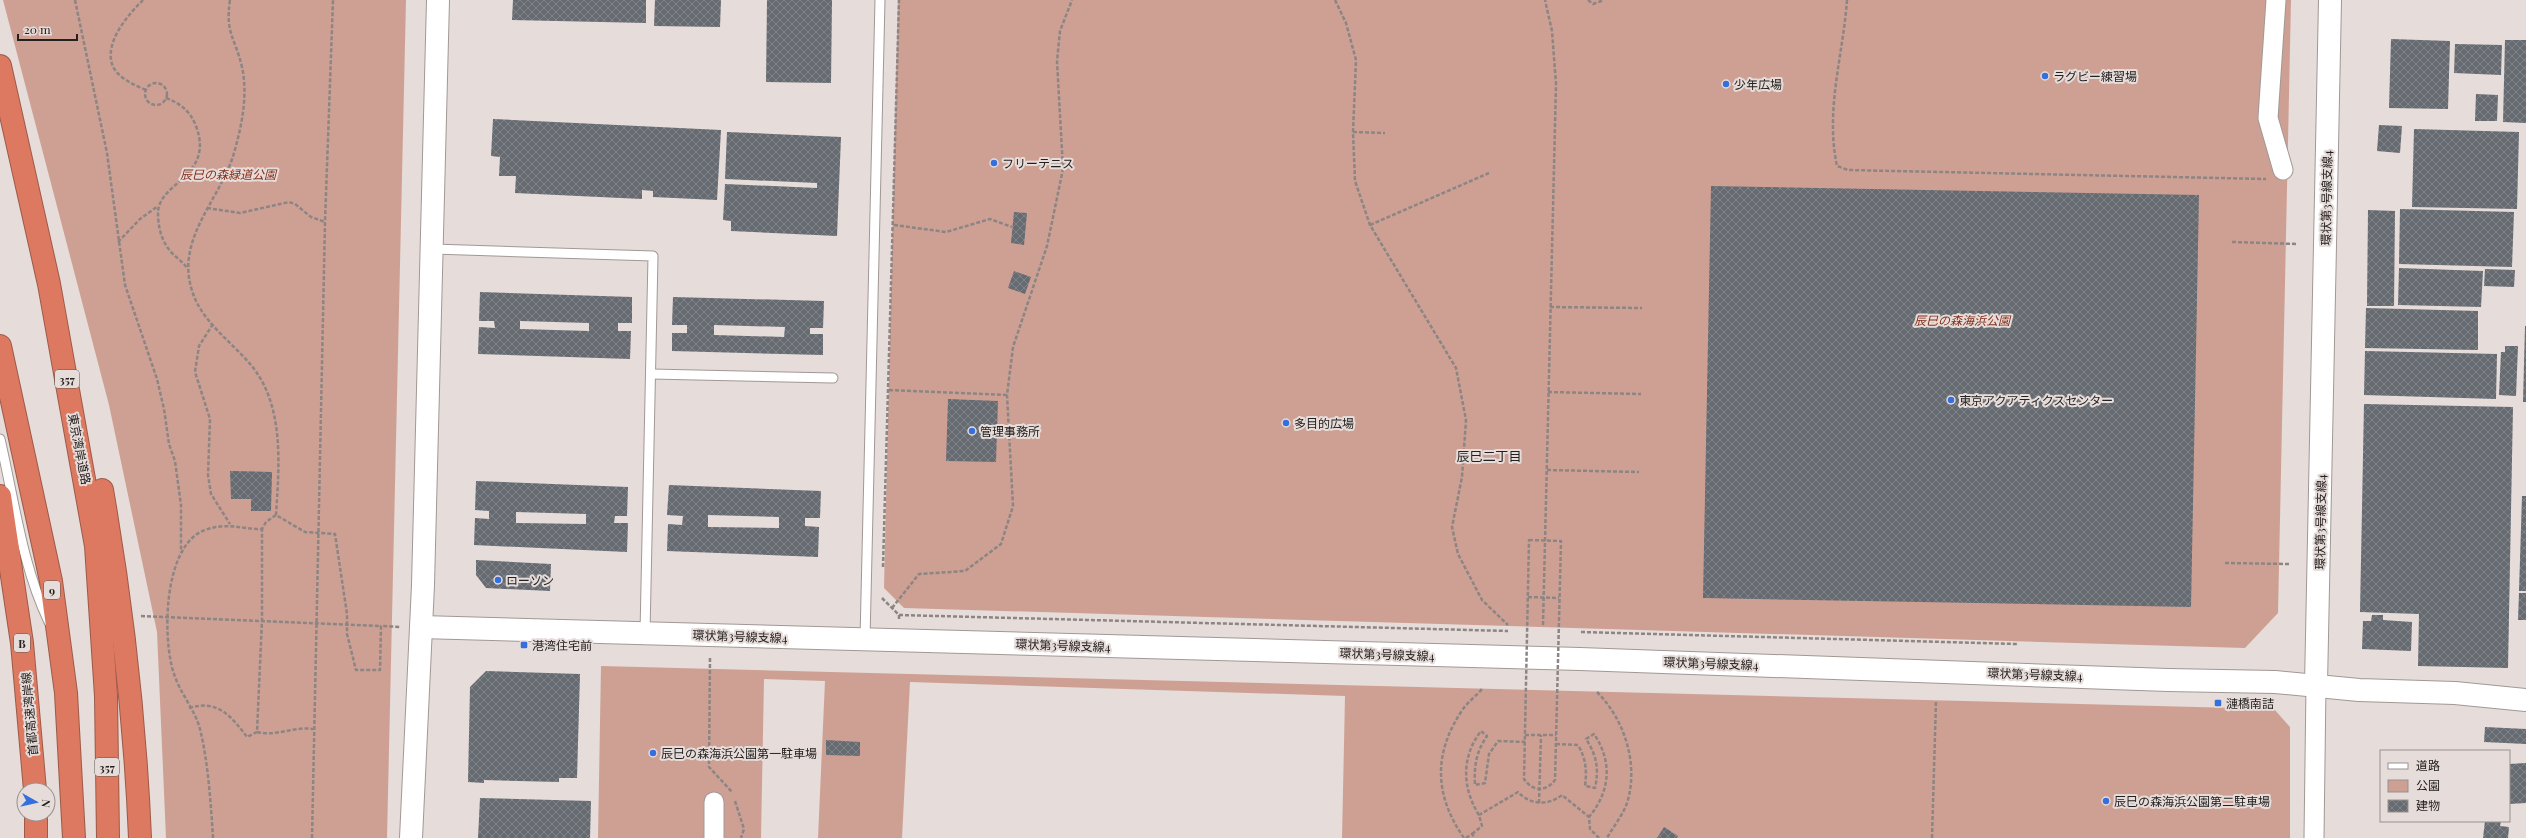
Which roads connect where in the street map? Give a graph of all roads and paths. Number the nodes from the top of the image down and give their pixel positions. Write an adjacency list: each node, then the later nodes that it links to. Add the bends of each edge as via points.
1 (75, 0): 29 (path, via 107,153)
2 (143, 0): 17 (path, via 118,32 111,56 112,65 117,72)
3 (230, 0): 24 (path, via 227,23 242,67 245,91 243,118 234,153)
4 (333, 0): 25 (path)
5 (438, 0): 32 (street)
6 (880, 0): 76 (lane)
7 (899, 0): 26 (path)
8 (1072, 0): 44 (path, via 1060,31 1057,61 1063,169 1047,246 1013,347)
9 (1335, 0): 19 (path, via 1346,23 1356,60)
10 (1545, 0): 35 (path, via 1552,31 1556,84)
11 (1588, 0): 12 (path, via 1593,4)
12 (1604, 0)
13 (1847, 0): 21 (path, via 1834,85 1833,149 1837,166 1842,168 1864,171 2270,180)
14 (2276, 0): 21 (street, via 2268,118)
15 (2330, 0): 80 (street, 環状第3号線支線4)
16 (0, 66): 34 (highway, 東京湾岸道路 / 357)
17 (146, 90): 18 (path, via 152,84 160,84 166,89); 18 (path, via 145,98 150,104 160,105)
18 (166, 98): 23 (path, via 178,103 191,116 197,130 199,146 191,170 165,196)
19 (1353, 132): 20 (path); 27 (path, via 1355,181)
20 (1385, 133)
21 (2282, 170)
22 (1489, 173): 27 (path)
23 (159, 206): 29 (path, via 140,219); 33 (path, via 163,242)
24 (207, 208): 25 (path, via 240,213 289,202 311,217); 33 (path, via 194,236)
25 (325, 222): 52 (path)
26 (894, 225): 28 (path, via 946,232 990,218); 41 (path)
27 (1370, 225): 69 (path, via 1456,368 1466,420 1462,477 1452,527 1458,554 1482,600)
28 (1012, 227)
29 (118, 242): 54 (path, via 131,305 155,373 164,409 181,504)
30 (2232, 242): 31 (path)
31 (2298, 244)
32 (433, 249): 39 (lane, via 653,256); 72 (street)
33 (187, 268): 37 (path, via 197,305)
34 (49, 284): 104 (highway, 東京湾岸道路 / 357, via 96,546 106,696); 105 (highway, 357, via 64,319 86,406 118,580 136,748)
35 (1550, 307): 36 (path); 42 (path)
36 (1642, 308)
37 (213, 324): 49 (path, via 257,373 266,391 277,433 279,454); 50 (path, via 200,346 194,372 210,419 208,475 211,494)
38 (0, 346): 77 (highway, 9, via 51,581)
39 (651, 374): 40 (lane); 75 (lane)
40 (833, 378)
41 (889, 390): 44 (path); 57 (path)
42 (1548, 392): 43 (path); 46 (path)
43 (1641, 394)
44 (1007, 395): 61 (path, via 1013,506 1001,544 965,571 919,574)
45 (0, 439): 77 (lane, via 40,603)
46 (1547, 470): 47 (path); 53 (path)
47 (1639, 472)
48 (0, 496): 95 (highway, 首都高速湾岸線 / B, via 22,643)
49 (276, 516): 51 (path, via 270,518); 52 (path, via 305,532)
50 (230, 524): 51 (path); 54 (path, via 204,530 188,542)
51 (262, 529): 65 (path)
52 (318, 533): 67 (path); 68 (path, via 335,534)
53 (1545, 540): 59 (path, bridge, via 1529,540); 60 (path, bridge, via 1561,541); 71 (path)
54 (181, 552): 64 (path, via 171,582)
55 (2225, 563): 56 (path)
56 (2289, 564)
57 (883, 568)
58 (882, 592): 61 (path, via 882,600)
59 (1528, 597): 60 (path, bridge); 90 (path, bridge)
60 (1559, 598): 92 (path, bridge)
61 (892, 608): 62 (path)
62 (899, 615): 66 (path); 73 (path)
63 (137, 616): 64 (path)
64 (169, 617): 65 (path); 87 (path, via 170,661)
65 (262, 620): 67 (path); 89 (path)
66 (899, 620)
67 (315, 622): 68 (path); 88 (path)
68 (347, 624): 70 (path); 70 (path, via 356,670 380,670)
69 (1508, 625)
70 (381, 626): 72 (path)
71 (1543, 626)
72 (411, 627): 75 (street, 環状第3号線支線4); 108 (street)
73 (1508, 631)
74 (1581, 632): 78 (path)
75 (645, 633): 76 (street, 環状第3号線支線4)
76 (865, 640): 80 (street, 環状第3号線支線4, via 1762,665)
77 (59, 643): 103 (highway, 9, via 70,749)
78 (2017, 644)
79 (710, 658): 110 (path, via 709,767 731,788 744,829)
80 (2316, 685): 84 (street, via 2359,690); 116 (street)
81 (2526, 688): 84 (street)
82 (1482, 689): 111 (path, via 1464,708 1450,731 1442,756 1440,784 1451,819)
83 (1597, 692): 114 (path, via 1609,706 1624,734 1632,768 1626,803)
84 (2455, 693): 85 (street)
85 (2526, 700)
86 (1936, 701): 115 (path)
87 (188, 708): 89 (path, via 202,706 223,711 235,719 247,737); 106 (path, via 200,728)
88 (313, 728): 89 (path, via 290,728 268,735); 107 (path)
89 (257, 732)
90 (1525, 735): 91 (path); 93 (path, bridge)
91 (1541, 735): 92 (path); 97 (path)
92 (1556, 736): 94 (path, bridge)
93 (1525, 742): 94 (path, bridge, via 1524,780 1536,789 1550,787 1555,780); 98 (path, via 1498,741 1489,754 1485,783 1475,785 1474,769 1477,754 1487,736 1481,731 1474,740 1465,772 1467,791)
94 (1556, 744): 99 (path, via 1578,745 1586,764 1585,786 1595,788 1598,769 1593,749 1586,739 1594,734 1603,747 1607,768 1605,791 1600,805)
95 (34, 782)
96 (714, 802): 109 (street)
97 (1539, 803): 98 (path, via 1530,801 1518,792); 99 (path, via 1552,802 1562,795)
98 (1479, 815): 101 (path, via 1482,826)
99 (1589, 817): 113 (path, via 1590,829)
100 (36, 822): 102 (highway)
101 (1472, 834): 111 (path); 112 (path)
102 (36, 838)
103 (74, 838)
104 (108, 838)
105 (140, 838)
106 (213, 838)
107 (312, 838)
108 (411, 838)
109 (714, 838)
110 (741, 838)
111 (1465, 838)
112 (1475, 838)
113 (1599, 838)
114 (1607, 838)
115 (1932, 838)
116 (2314, 838)

